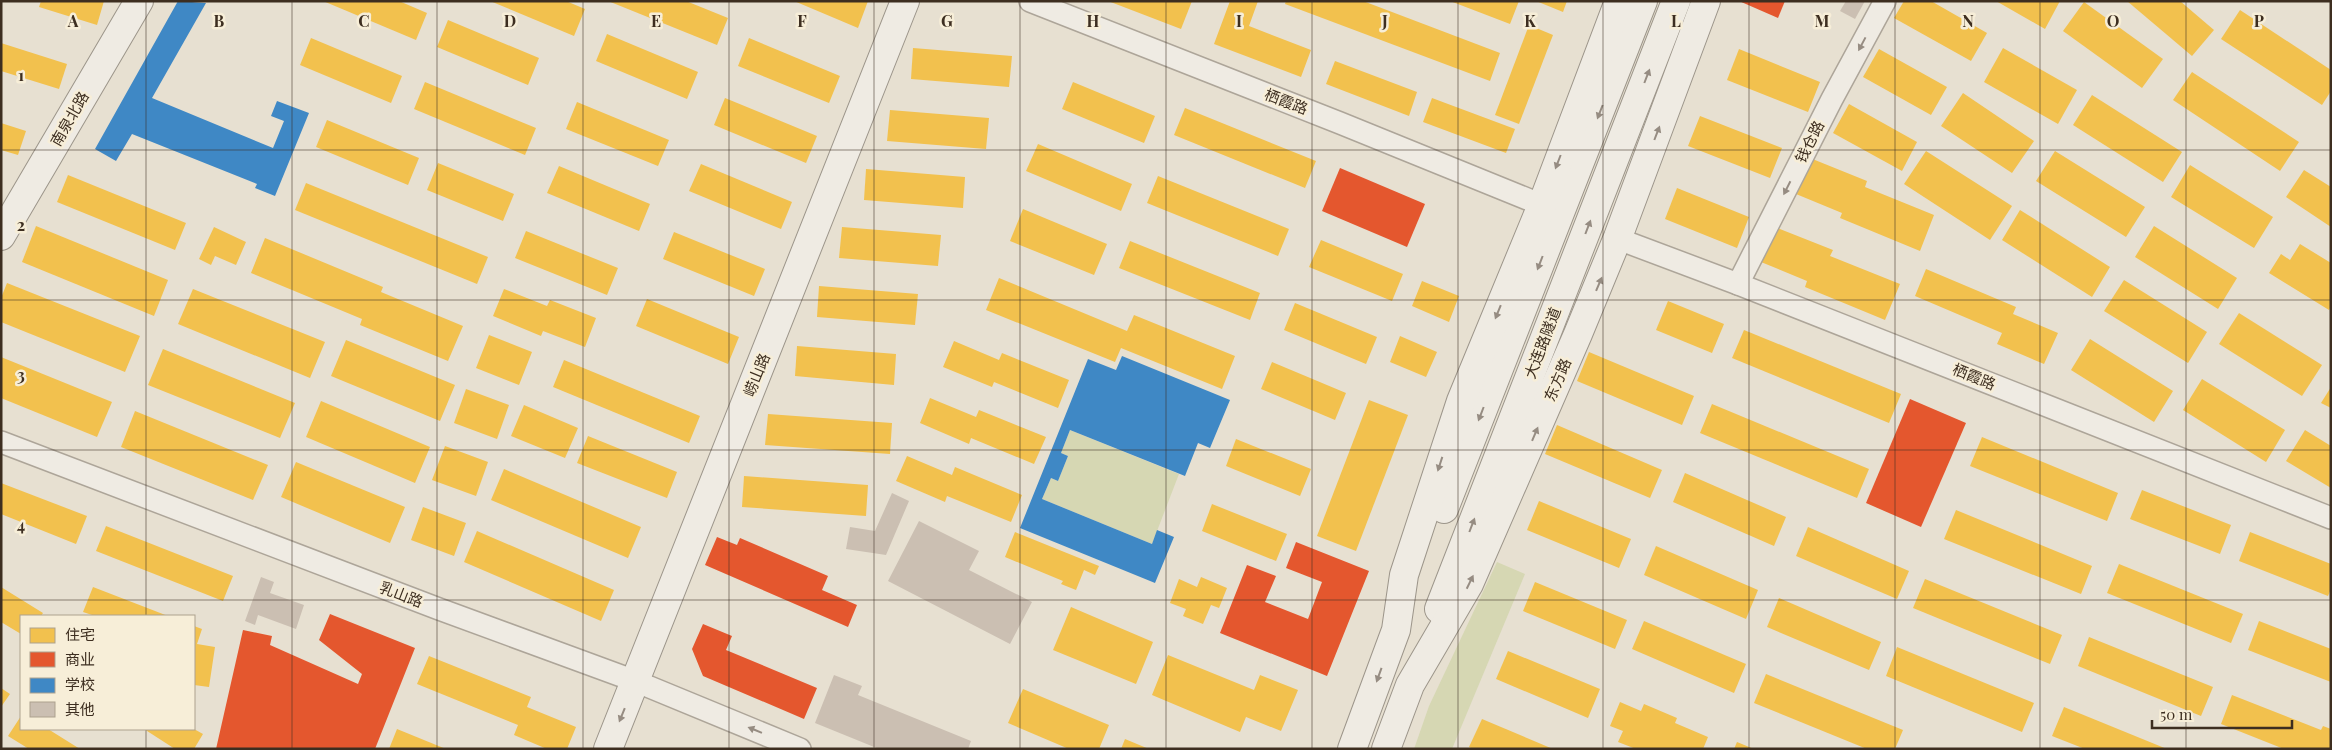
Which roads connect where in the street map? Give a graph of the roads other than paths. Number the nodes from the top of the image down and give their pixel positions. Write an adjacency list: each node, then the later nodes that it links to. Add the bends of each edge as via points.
1 (139, 1): 10 (main road, 南泉北路)
2 (905, 1): 16 (main road, 崂山路)
3 (1030, 1): 9 (street, 栖霞路)
4 (1618, 1): 9 (main road, one-way to 9)
5 (1643, 1): 15 (main road, 大连路隧道, one-way to 15)
6 (1676, 1): 17 (main road, 大连路隧道, one-way to 6)
7 (1706, 1): 11 (main road, 东方路, one-way to 7)
8 (1885, 1): 12 (street, 钱仓路, one-way to 12)
9 (1542, 205): 15 (main road, one-way to 15, via 1461,401 1404,575)
10 (1, 236)
11 (1618, 236): 12 (street, 栖霞路); 17 (main road, 东方路, one-way to 11, via 1470,584)
12 (1738, 284): 14 (street, 栖霞路)
13 (1, 442): 16 (street, 乳山路)
14 (2331, 518)
15 (1396, 630): 20 (main road, one-way to 20)
16 (635, 681): 18 (main road, 崂山路, one-way to 18); 19 (street, 乳山路, one-way to 16)
17 (1410, 685): 21 (main road, 东方路)
18 (608, 749)
19 (800, 749)
20 (1352, 749)
21 (1386, 749)

